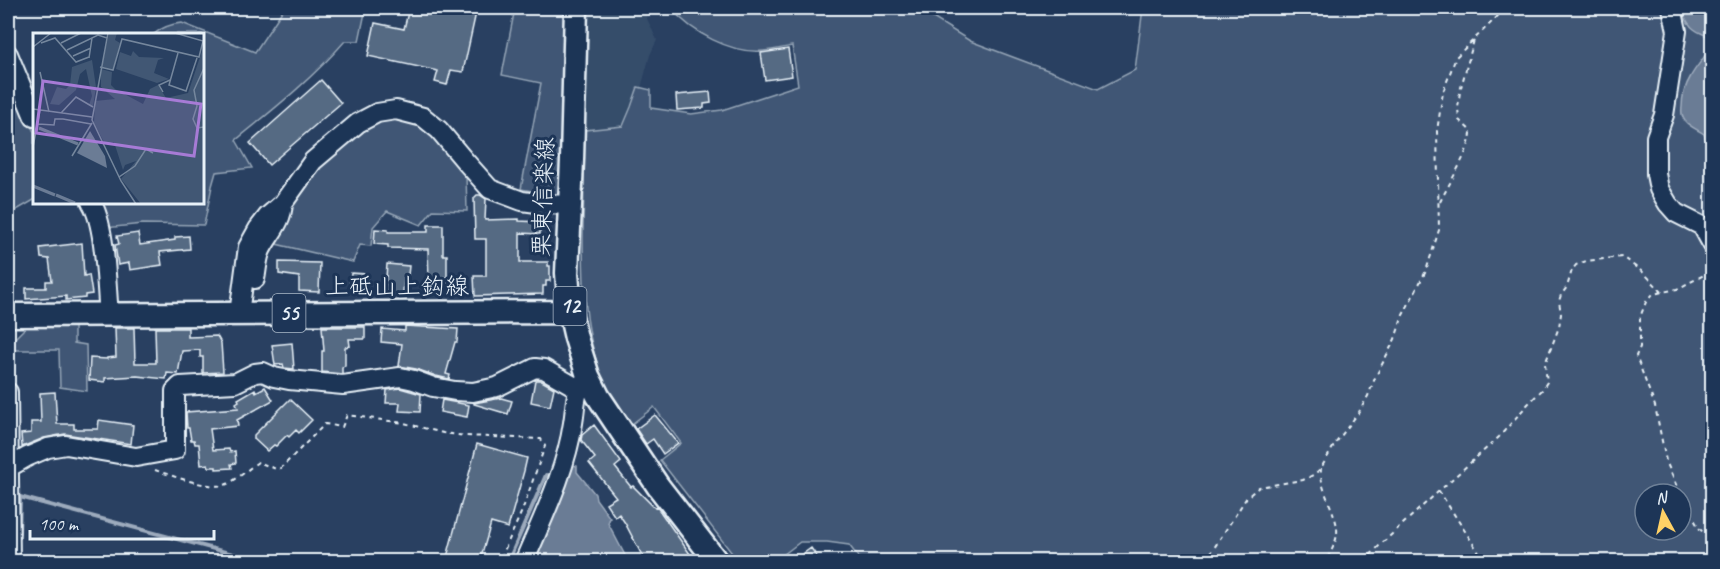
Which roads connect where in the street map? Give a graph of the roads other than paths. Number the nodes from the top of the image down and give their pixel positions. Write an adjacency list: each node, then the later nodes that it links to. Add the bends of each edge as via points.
1 (576, 8): 6 (main road, 栗東信楽線 / 12)
2 (1672, 8): 7 (street, via 1677,31 1664,115 1656,137 1656,174 1668,204 1676,213 1702,226)
3 (8, 54): 4 (street)
4 (33, 115)
5 (92, 204): 11 (street, via 100,228)
6 (570, 205): 8 (main road, 栗東信楽線 / 12); 9 (street, via 522,201 490,189 423,117 396,110 377,113 358,123 313,161 283,203 268,216 248,248)
7 (1713, 244)
8 (570, 312): 9 (main road, 上砥山上鈎線 / 55); 12 (main road, 栗東信楽線 / 12)
9 (245, 314): 11 (main road, 上砥山上鈎線 / 55)
10 (8, 315): 11 (main road, 上砥山上鈎線 / 55)
11 (109, 315)
12 (583, 382): 14 (street, via 535,368 497,387 473,392 400,377 343,385 255,373 235,383 180,386 175,392 175,450 136,457 66,445 48,448); 16 (street, via 565,459); 17 (main road, 栗東信楽線 / 12, via 598,396 658,486)
13 (8, 392): 14 (street)
14 (8, 468): 15 (street)
15 (10, 561)
16 (524, 561)
17 (717, 561)

